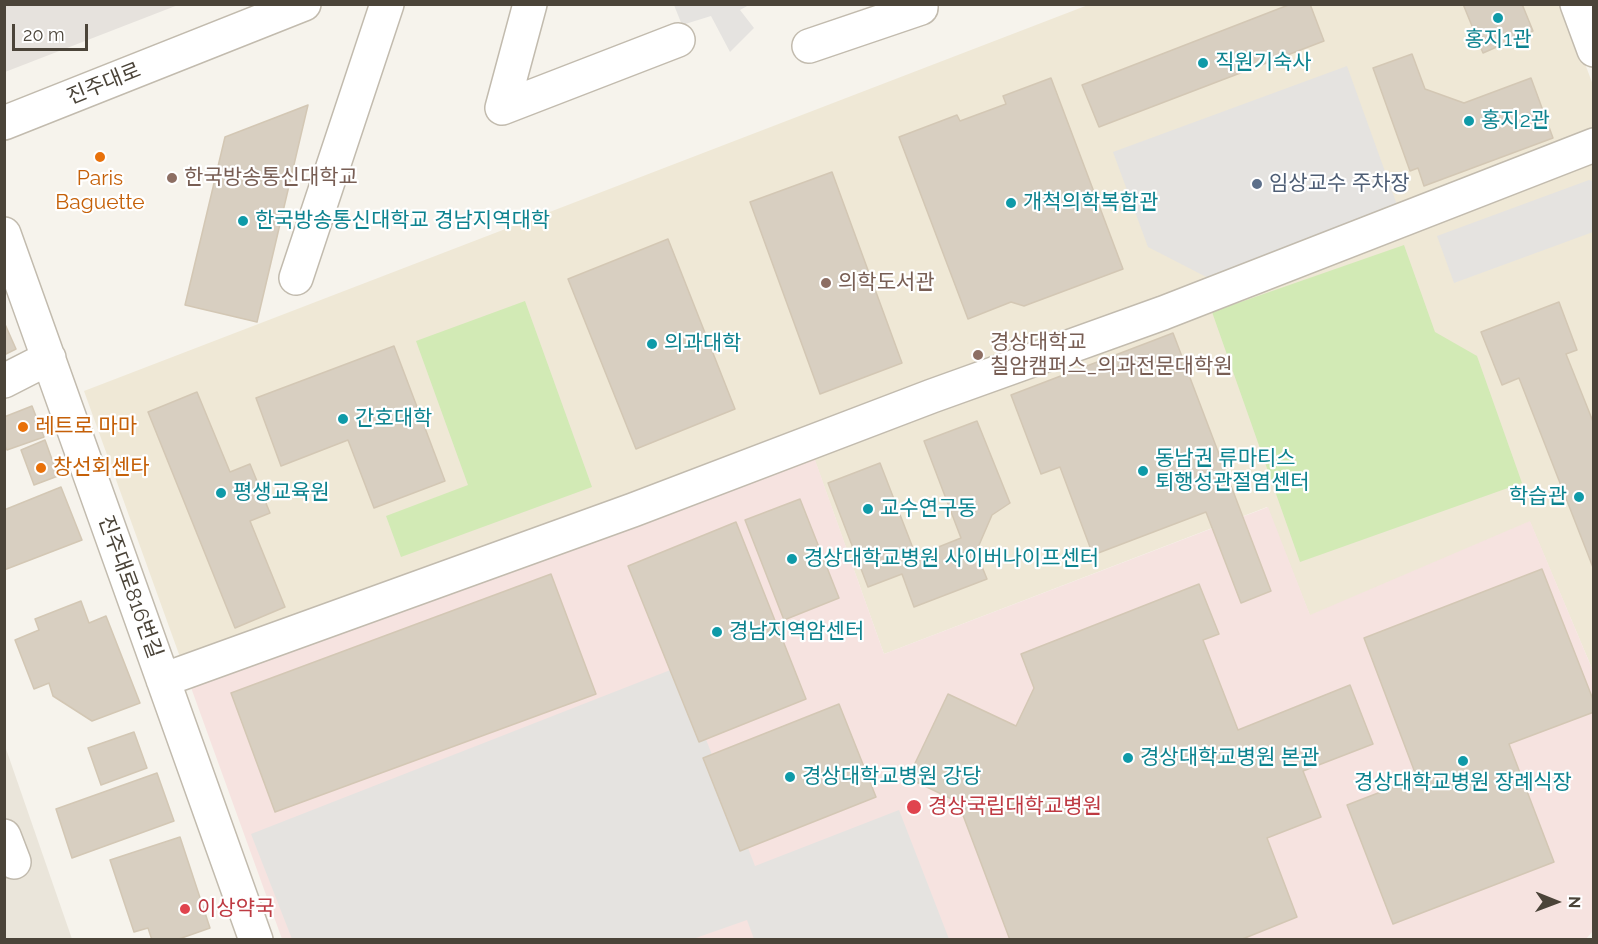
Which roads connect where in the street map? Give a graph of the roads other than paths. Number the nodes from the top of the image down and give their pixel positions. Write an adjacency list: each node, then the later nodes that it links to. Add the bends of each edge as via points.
1 (303, 4): 9 (street, 진주대로)
2 (387, 4): 12 (street)
3 (530, 4): 6 (street, via 502,108)
4 (921, 4): 7 (street, via 921,8)
5 (1577, 4): 8 (street)
6 (678, 40)
7 (809, 46)
8 (1593, 50)
9 (4, 123)
10 (1593, 146): 15 (street, via 1163,314)
11 (4, 234): 13 (street, 진주대로816번길)
12 (296, 278)
13 (49, 358): 14 (street); 15 (street, 진주대로816번길)
14 (4, 381)
15 (163, 680): 16 (street, 진주대로816번길)
16 (256, 939)

